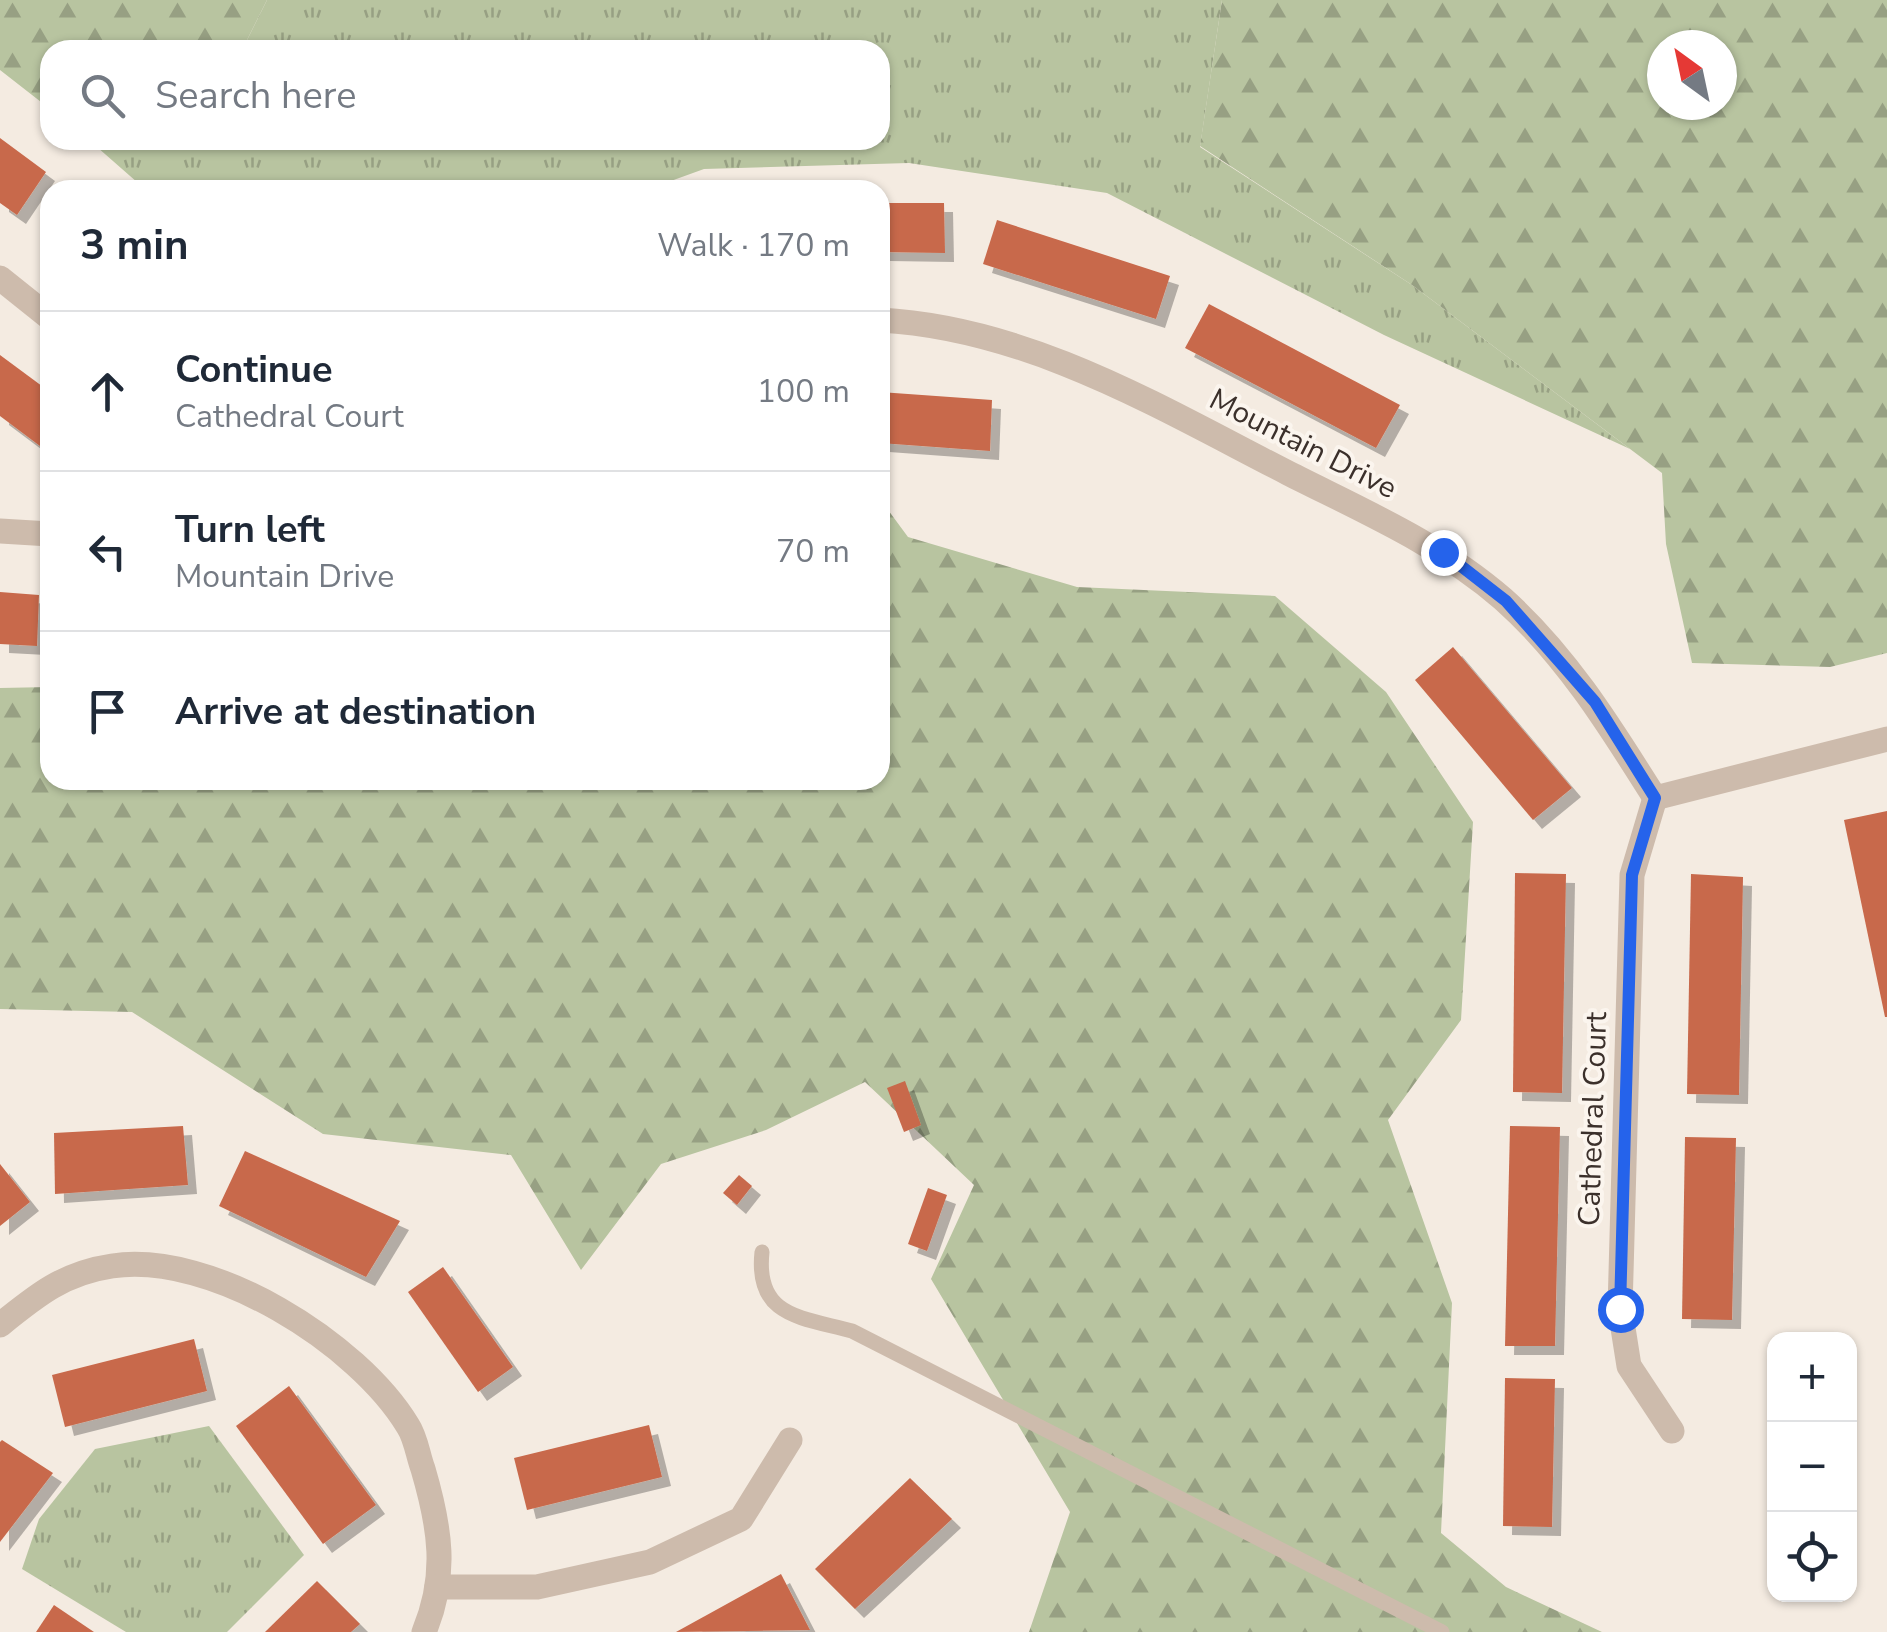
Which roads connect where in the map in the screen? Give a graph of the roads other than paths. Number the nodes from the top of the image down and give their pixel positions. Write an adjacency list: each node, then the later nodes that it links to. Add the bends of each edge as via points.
1 (0, 278): 2 (street)
2 (40, 310)
3 (890, 321): 7 (street, Mountain Drive, via 1012,343 1112,383 1443,552 1506,601 1595,702)
4 (0, 531): 5 (street)
5 (40, 533)
6 (1887, 740): 7 (street)
7 (1655, 798): 10 (street, Cathedral Court, via 1632,875 1620,1309 1629,1366)
8 (762, 1252): 14 (lane, via 764,1294 776,1308 852,1331)
9 (0, 1325): 12 (street, via 54,1282 113,1266 164,1265 224,1283 308,1326 372,1379 410,1428 440,1526)
10 (1672, 1431)
11 (790, 1440): 12 (street, via 742,1518 650,1562 537,1587)
12 (437, 1586): 13 (street)
13 (424, 1632)
14 (1442, 1632)

